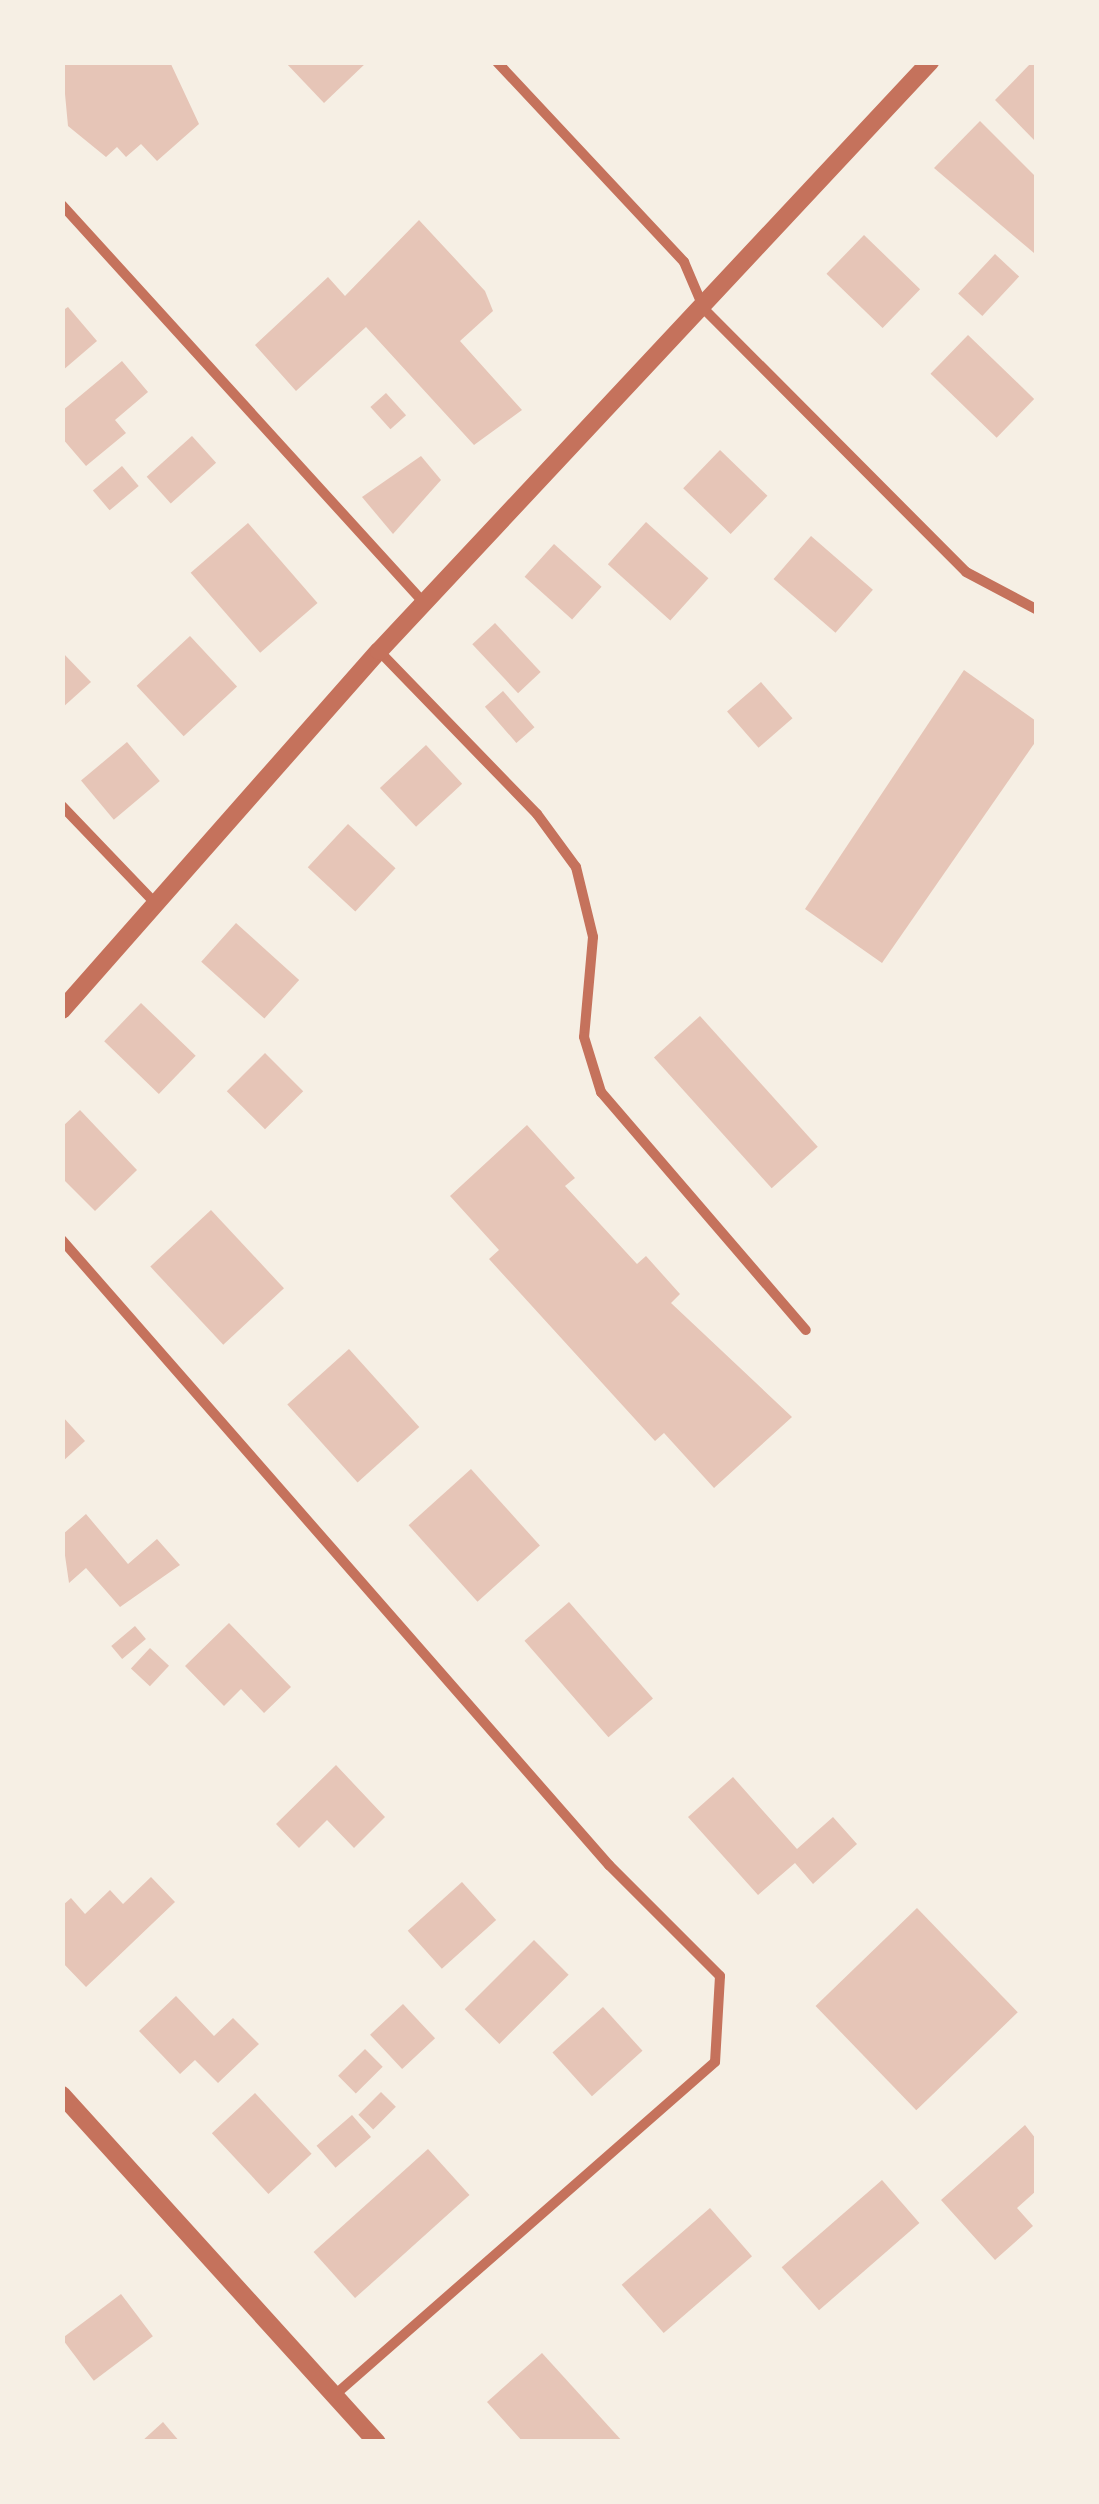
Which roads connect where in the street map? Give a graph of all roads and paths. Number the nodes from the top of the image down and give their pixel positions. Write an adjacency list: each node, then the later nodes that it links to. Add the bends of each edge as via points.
1 (497, 62): 4 (street, via 684,262)
2 (930, 62): 4 (street)
3 (62, 205): 5 (street)
4 (704, 309): 5 (street); 6 (street, via 966,572)
5 (424, 603): 7 (street)
6 (1036, 609)
7 (380, 650): 9 (street); 12 (street, via 537,814 576,867 593,937 584,1038 600,1092)
8 (62, 806): 9 (street)
9 (156, 904): 10 (street)
10 (62, 1010)
11 (62, 1240): 14 (street, via 609,1865 720,1976 715,2062)
12 (806, 1330)
13 (62, 2094): 14 (street)
14 (337, 2393): 15 (street)
15 (377, 2442)

